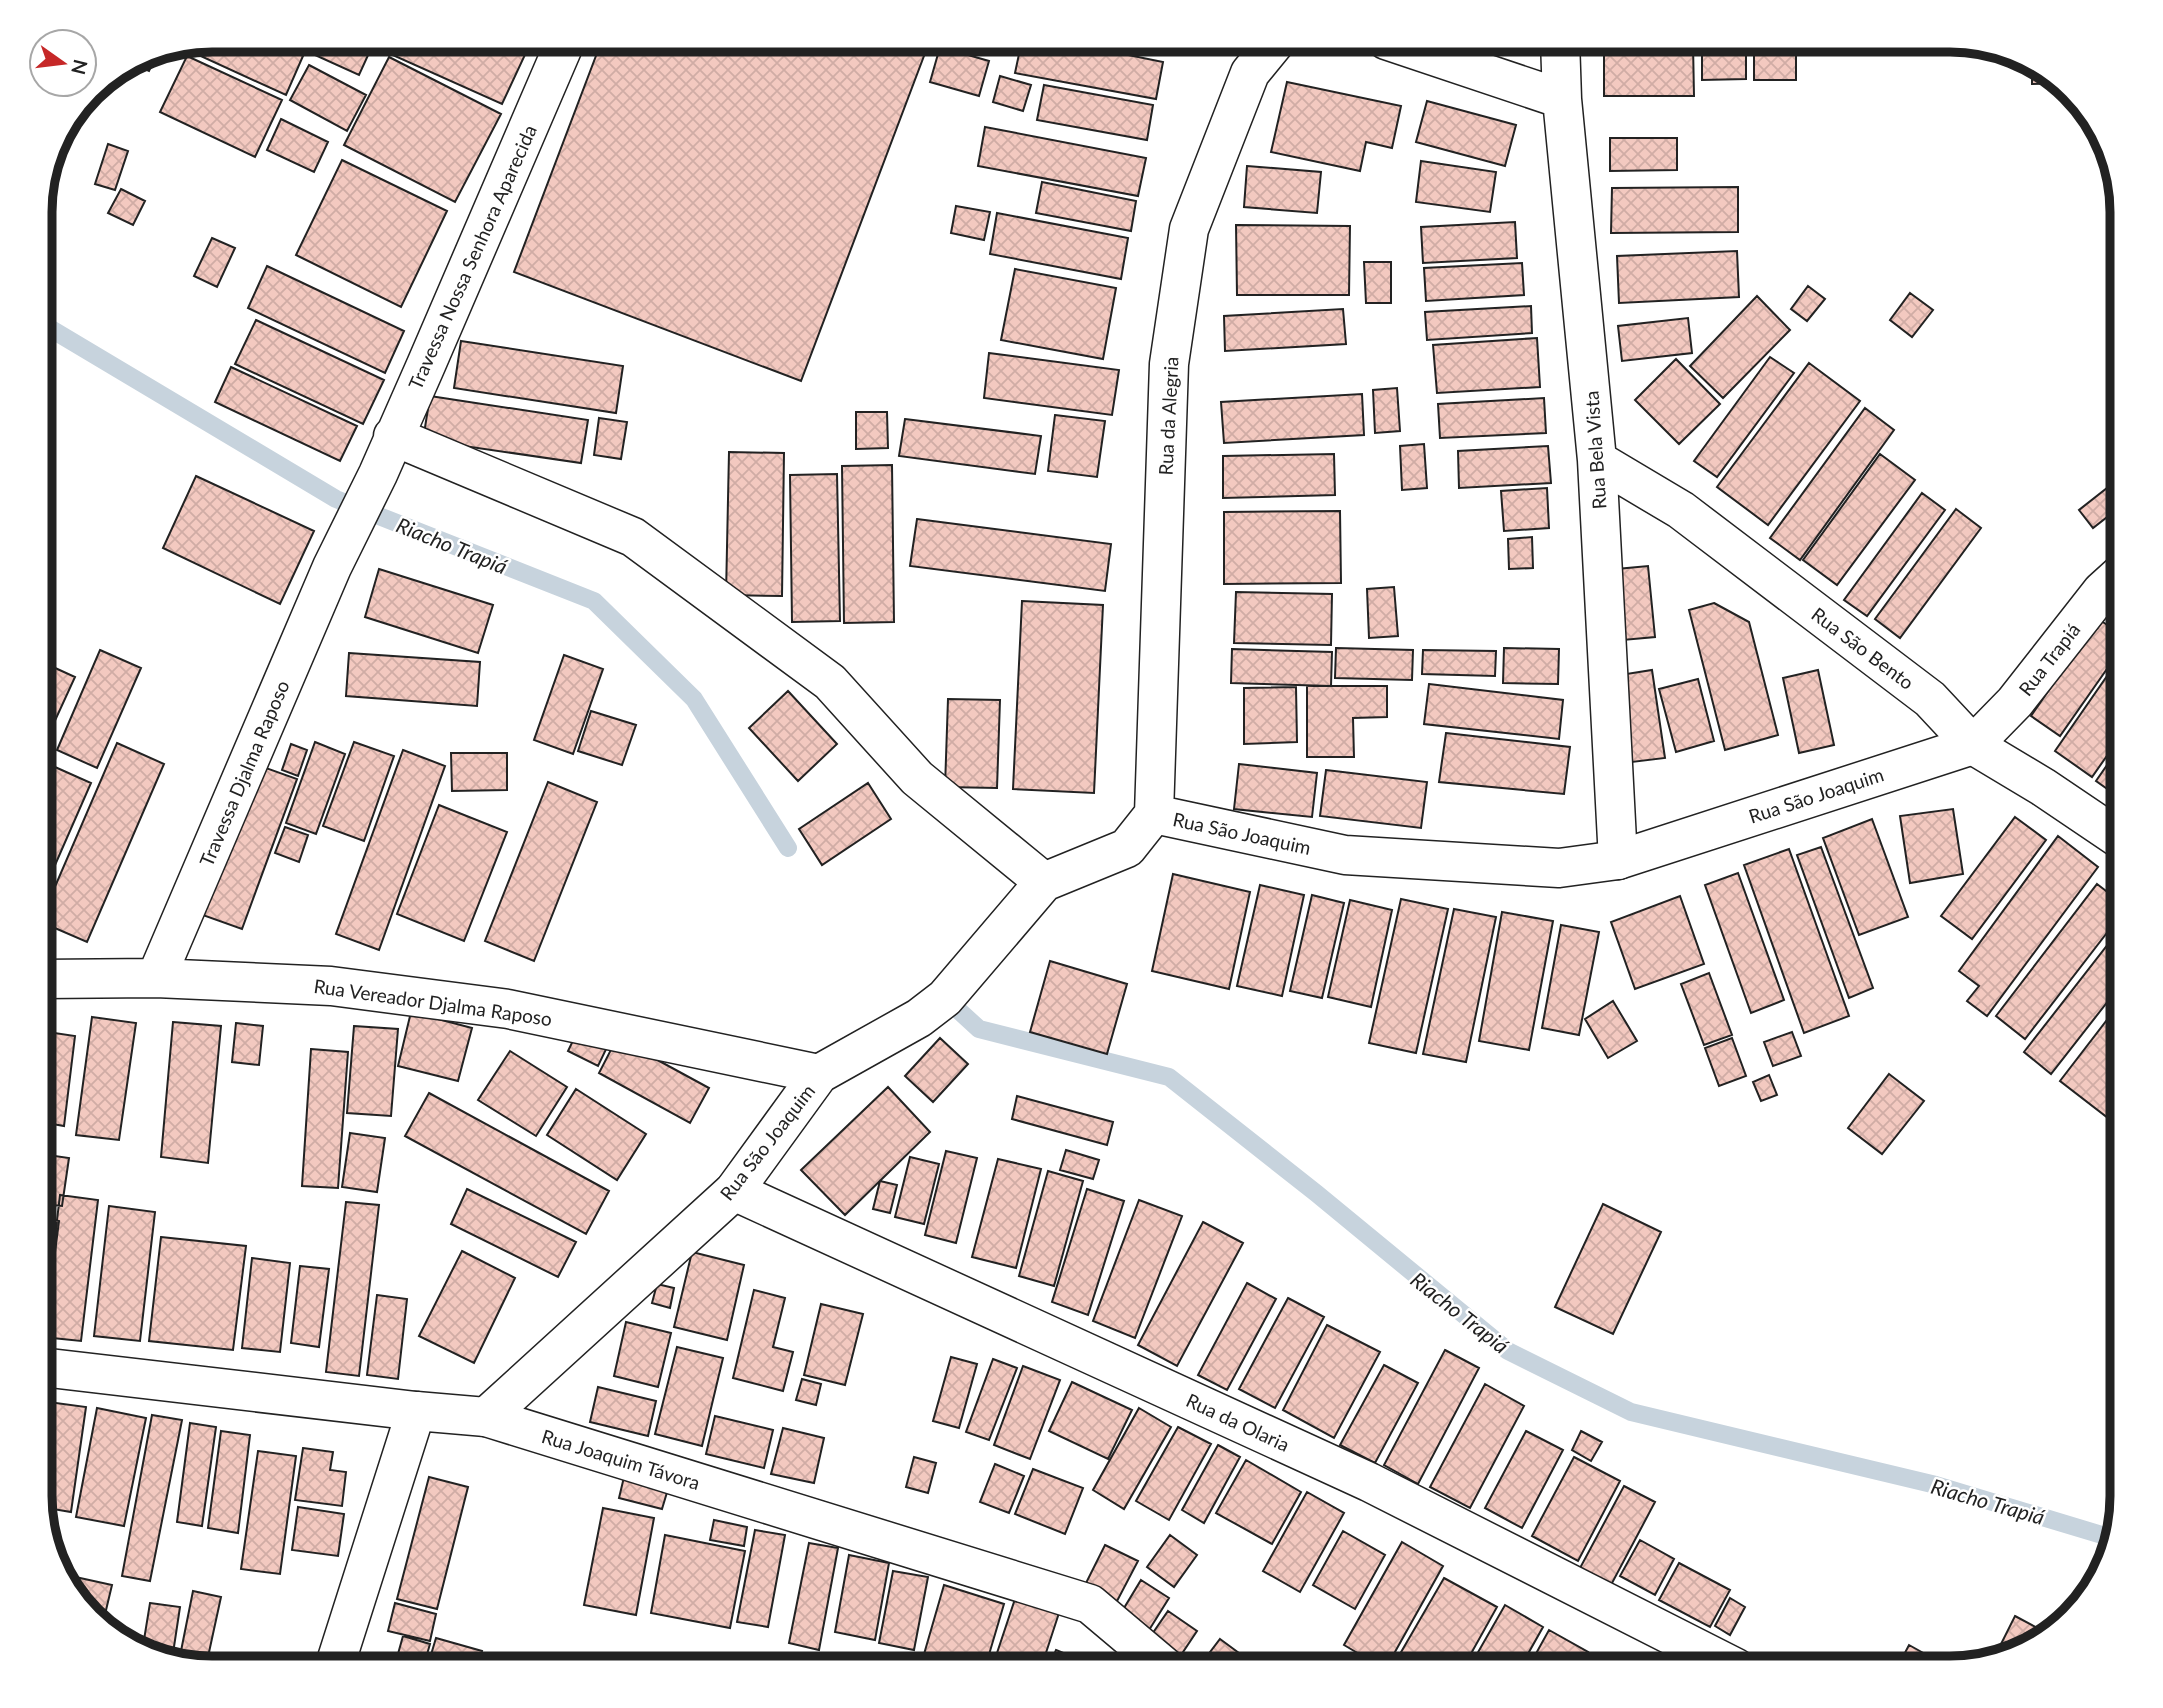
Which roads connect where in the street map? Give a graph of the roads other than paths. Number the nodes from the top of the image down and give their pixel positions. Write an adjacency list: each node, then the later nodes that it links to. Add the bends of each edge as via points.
1 (561, 52): 6 (street, Travessa Nossa Senhora Aparecida)
2 (1267, 52): 11 (street, Rua da Alegria, via 1250,74 1189,229 1169,364)
3 (1422, 52): 5 (street)
4 (1560, 52): 5 (street, Rua Bela Vista)
5 (1562, 99): 7 (street, Rua Bela Vista)
6 (393, 436): 8 (street, Travessa Nossa Senhora Aparecida); 14 (street, via 633,537 830,682 917,778)
7 (1597, 460): 10 (street, Rua São Bento, via 1681,510 1930,699); 13 (street, Rua Bela Vista)
8 (378, 474): 15 (street, Travessa Djalma Raposo, via 332,567)
9 (2110, 584): 10 (street, Rua Trapiá, via 2015,702)
10 (1972, 745): 12 (street, Rua São Bento); 13 (street, Rua São Joaquim)
11 (1154, 814): 13 (street, Rua São Joaquim, via 1345,855 1559,868); 14 (street, Rua São Joaquim, via 1127,848)
12 (2110, 832)
13 (1618, 860)
14 (1044, 882): 17 (street, Rua São Joaquim, via 945,998 919,1018)
15 (156, 978): 16 (street, Rua Vereador Djalma Raposo); 17 (street, Rua Vereador Djalma Raposo, via 331,986 508,1009)
16 (53, 979)
17 (819, 1074): 18 (street, Rua São Joaquim)
18 (734, 1191): 21 (street, Rua São Joaquim); 24 (street, Rua da Olaria, via 1369,1482)
19 (53, 1368): 20 (street, Rua Joaquim Távora)
20 (416, 1411): 21 (street, Rua Joaquim Távora); 22 (street)
21 (485, 1417): 23 (street, Rua Joaquim Távora, via 1090,1604)
22 (338, 1656)
23 (1152, 1656)
24 (1712, 1656)

